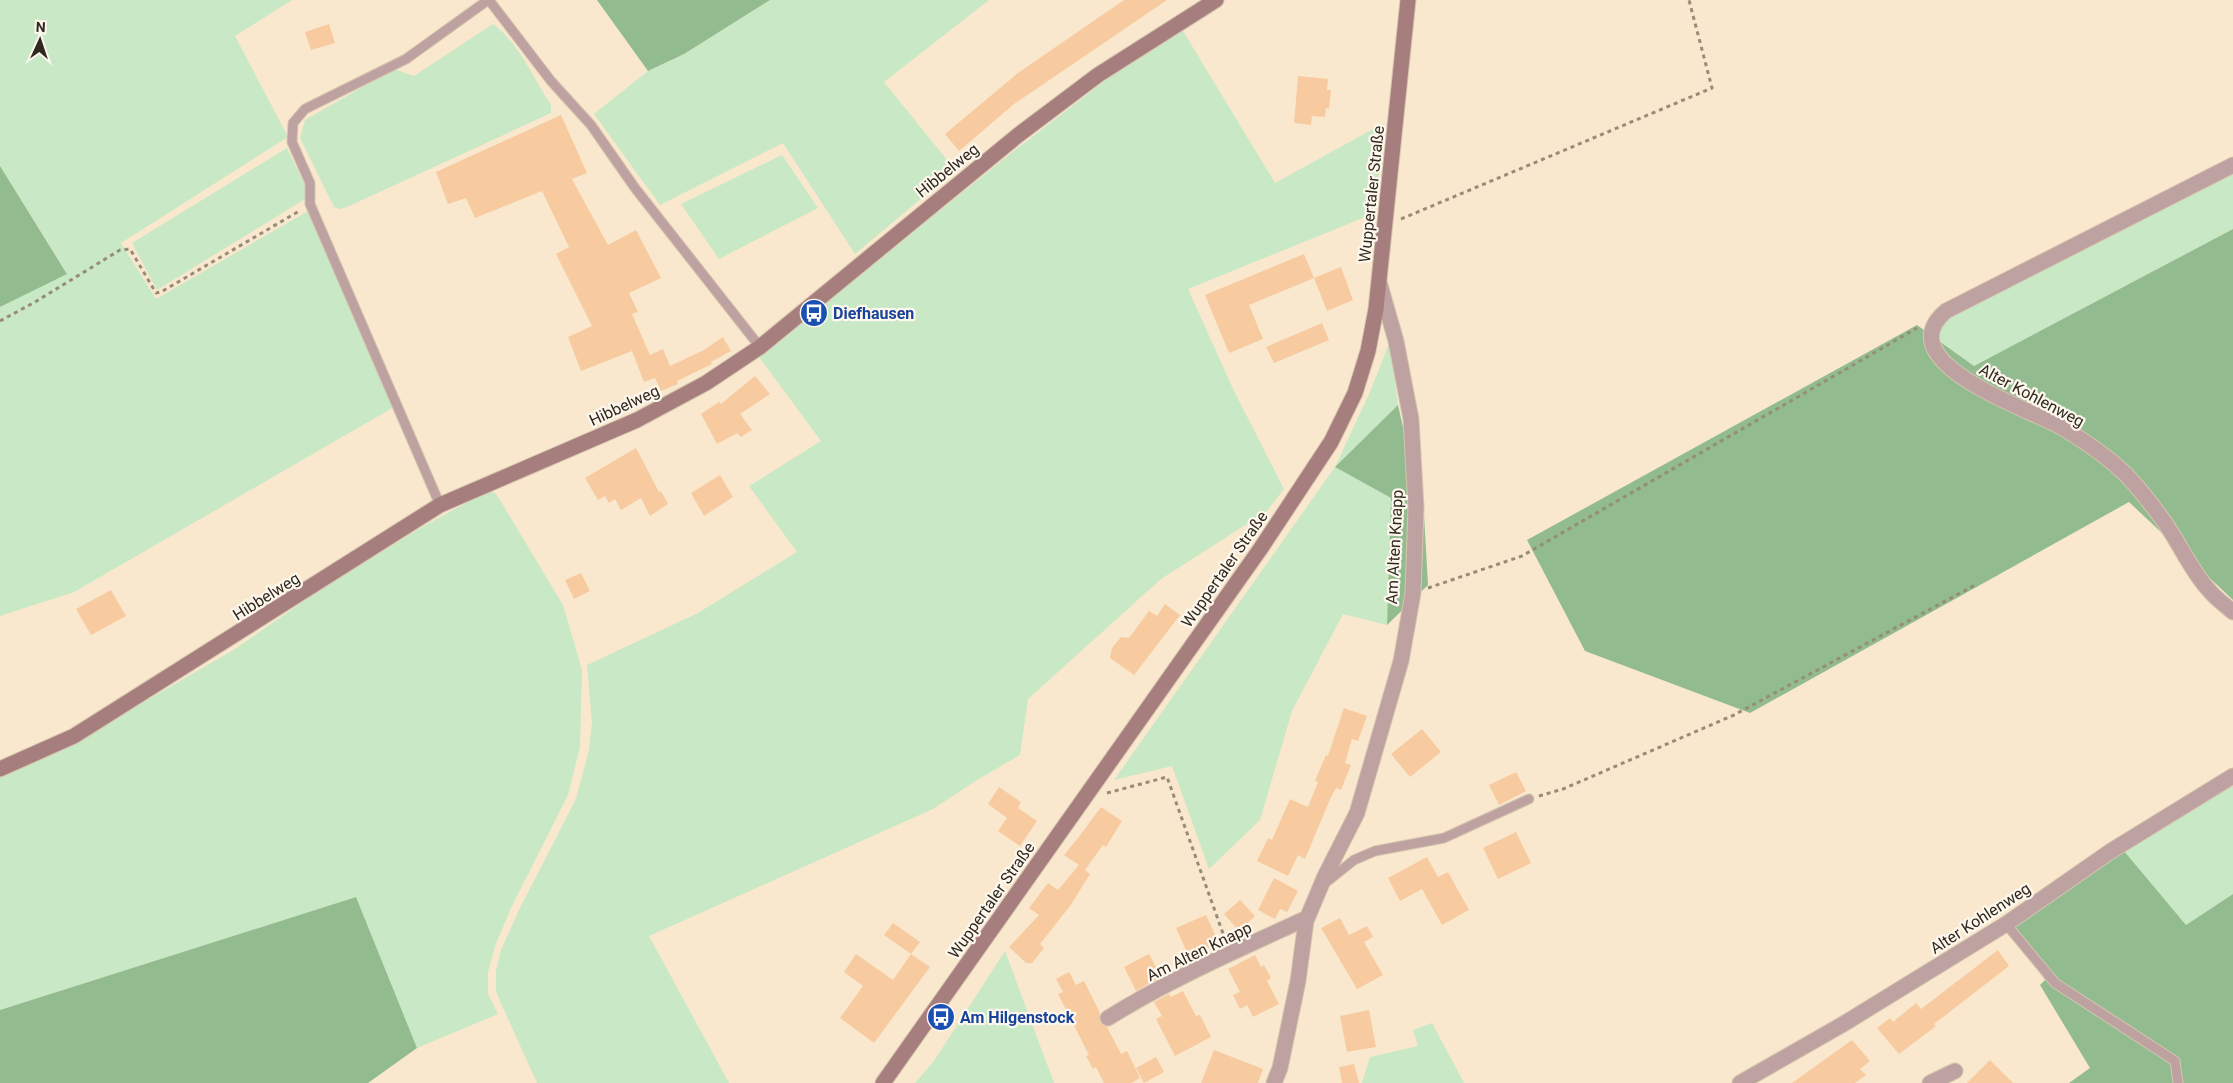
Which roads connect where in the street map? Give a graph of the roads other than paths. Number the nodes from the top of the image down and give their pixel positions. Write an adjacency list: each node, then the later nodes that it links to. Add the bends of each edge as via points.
1 (489, 0): 6 (lane, via 551,80 591,125 635,188); 7 (lane, via 406,59 305,109 293,123 292,142 310,183 310,204)
2 (1216, 0): 6 (street, Hibbelweg, via 1098,76 1017,136)
3 (1408, 0): 5 (street, Wuppertaler Straße)
4 (2233, 165): 8 (street, Alter Kohlenweg, via 1942,314 1934,325 1931,340 1940,358 1973,385 2062,428 2122,470 2161,517 2207,589)
5 (1380, 284): 12 (street, Am Alten Knapp, via 1396,341 1411,418 1416,507 1413,593 1401,661 1357,813); 17 (street, Wuppertaler Straße, via 1368,351 1355,393 1331,442 1261,548)
6 (760, 347): 7 (street, Hibbelweg, via 661,408)
7 (440, 506): 9 (street, Hibbelweg, via 74,736)
8 (2233, 612)
9 (0, 769)
10 (2233, 776): 14 (street, Alter Kohlenweg, via 2112,851)
11 (1529, 799): 12 (lane, via 1444,838 1375,850 1354,860)
12 (1320, 887): 13 (street, Am Alten Knapp)
13 (1307, 918): 15 (street, Am Alten Knapp); 18 (street, Am Alten Knapp, via 1298,981)
14 (2006, 924): 19 (street, Alter Kohlenweg); 21 (lane, via 2054,983 2174,1062)
15 (1108, 1018)
16 (1955, 1071): 20 (street)
17 (883, 1083)
18 (1274, 1083)
19 (1740, 1083)
20 (1930, 1083)
21 (2178, 1083)

